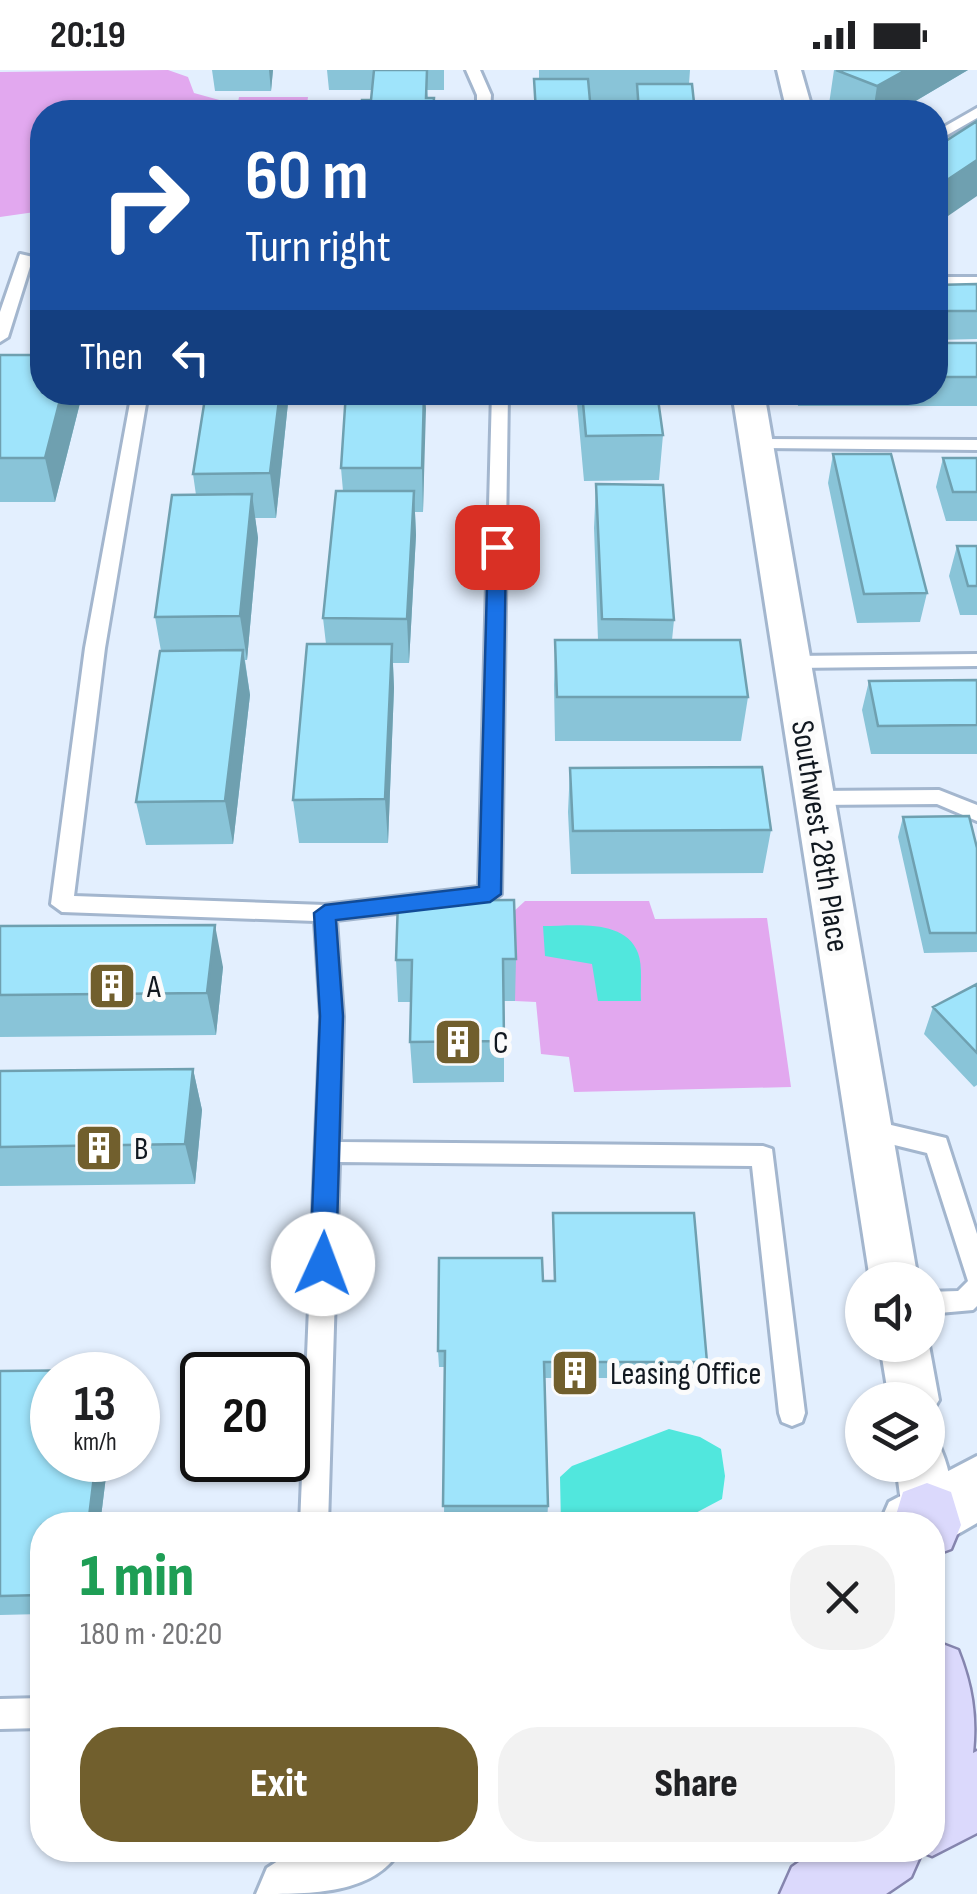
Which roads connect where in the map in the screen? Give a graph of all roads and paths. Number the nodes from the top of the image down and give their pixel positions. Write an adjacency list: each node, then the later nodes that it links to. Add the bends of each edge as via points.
1 (473, 70): 3 (lane)
2 (789, 70): 4 (street)
3 (484, 100)
4 (797, 100)
5 (977, 112): 6 (lane)
6 (948, 130)
7 (26, 257): 10 (lane)
8 (948, 282): 9 (lane)
9 (977, 282)
10 (0, 337)
11 (138, 405): 20 (lane, via 95,648 62,904)
12 (500, 405): 20 (lane, via 490,894)
13 (750, 405): 14 (street, Southwest 28th Place)
14 (756, 444): 15 (lane); 17 (street, Southwest 28th Place)
15 (977, 445)
16 (977, 660): 17 (lane)
17 (793, 662): 18 (street, Southwest 28th Place)
18 (815, 798): 19 (lane, via 939,797); 21 (street, Southwest 28th Place)
19 (977, 812)
20 (325, 913): 22 (lane, via 332,1016)
21 (870, 1130): 23 (street, Southwest 28th Place); 24 (lane, via 936,1145)
22 (327, 1152): 27 (lane, via 763,1156); 28 (lane)
23 (891, 1262)
24 (977, 1274)
25 (977, 1289): 26 (lane, via 964,1302)
26 (945, 1303)
27 (792, 1413)
28 (314, 1512)
29 (30, 1713): 30 (lane)
30 (0, 1714)
31 (977, 1789): 32 (main road)
32 (945, 1810)
33 (344, 1862): 35 (street)
34 (866, 1862): 36 (main road)
35 (293, 1894)
36 (819, 1894)

